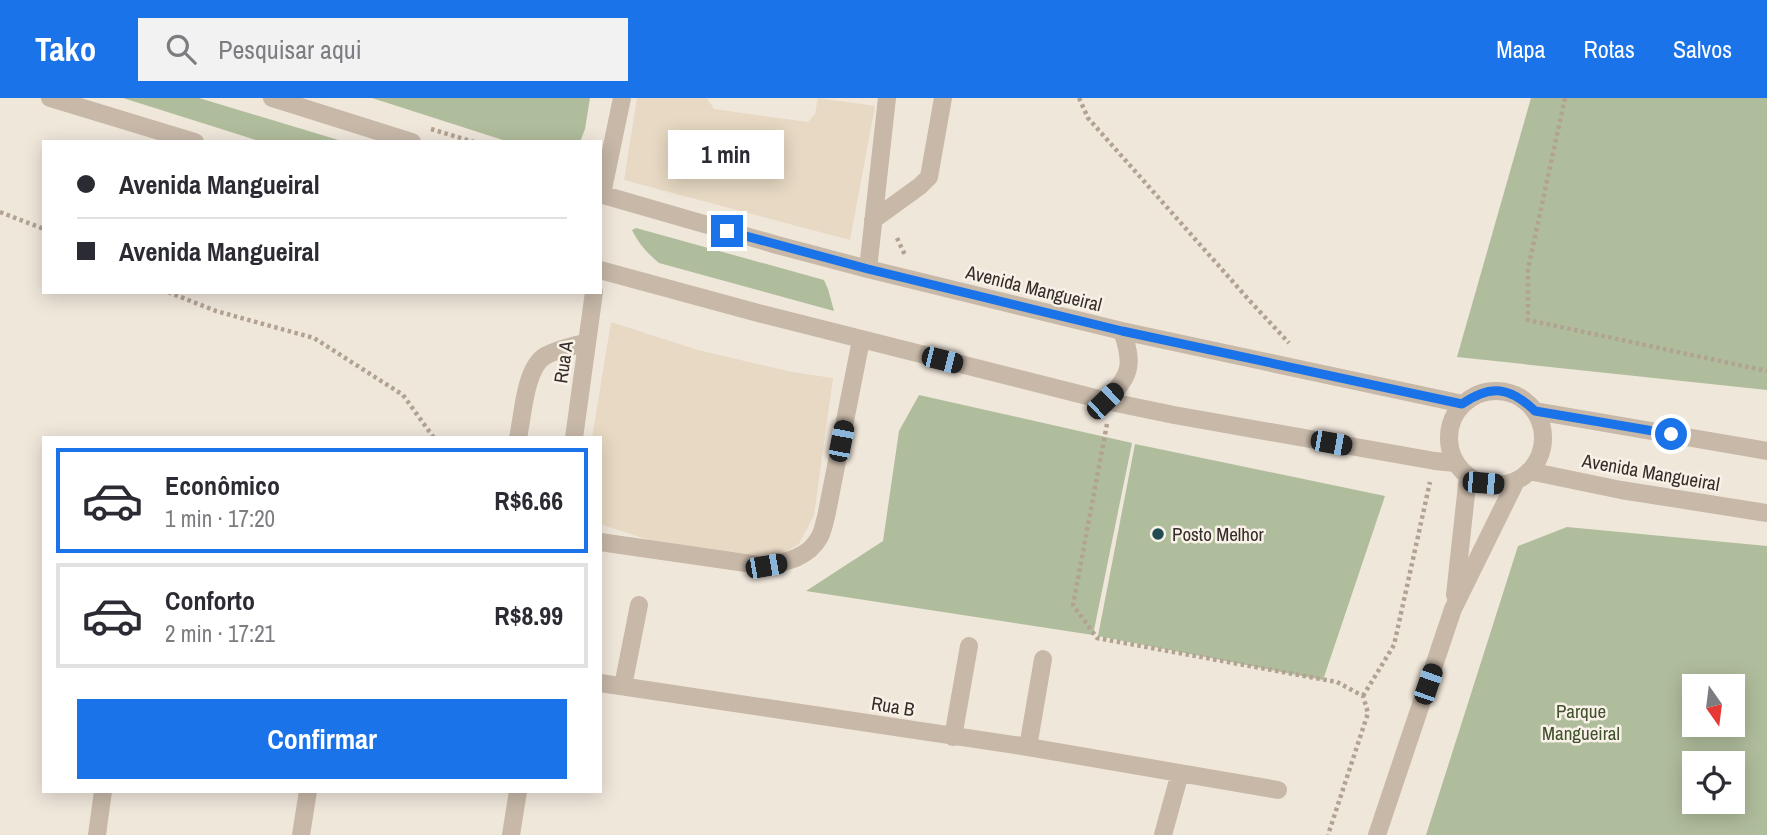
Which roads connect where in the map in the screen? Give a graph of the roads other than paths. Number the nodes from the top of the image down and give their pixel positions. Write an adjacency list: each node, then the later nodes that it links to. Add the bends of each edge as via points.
1 (50, 98): 6 (street)
2 (272, 98): 7 (street)
3 (622, 98): 8 (street)
4 (888, 98): 10 (street)
5 (943, 98): 10 (street, via 929,177)
6 (188, 140)
7 (406, 140)
8 (602, 189)
9 (602, 194): 11 (street, Avenida Mangueiral)
10 (873, 220): 11 (street)
11 (868, 269): 14 (street, Avenida Mangueiral)
12 (602, 271): 15 (street)
13 (594, 294): 16 (street, Rua A)
14 (1122, 331): 17 (street, via 1129,366); 18 (street, Avenida Mangueiral)
15 (861, 340): 17 (street); 26 (street, via 826,517 819,538 808,551 789,562 766,566)
16 (587, 342): 20 (street, via 537,362); 21 (street, Rua A)
17 (1108, 401): 23 (street, via 1435,461)
18 (1462, 404): 19 (street, via 1476,394 1500,391 1523,399); 23 (street, via 1448,433 1449,449)
19 (1535, 411): 22 (street, Avenida Mangueiral); 24 (street, via 1543,442 1539,458)
20 (518, 436)
21 (574, 436)
22 (1767, 451)
23 (1462, 470): 24 (street, via 1483,483 1500,485); 28 (street)
24 (1522, 476): 25 (street, Avenida Mangueiral); 28 (street)
25 (1767, 513)
26 (602, 542)
27 (639, 605): 32 (street)
28 (1453, 609): 44 (street)
29 (969, 646): 33 (street)
30 (1044, 659): 34 (street)
31 (602, 683): 32 (street, Rua B)
32 (623, 686): 33 (street, Rua B)
33 (953, 737): 34 (street, Rua B)
34 (1028, 747): 35 (street, Rua B)
35 (1180, 773): 36 (street, Rua B); 43 (street)
36 (1278, 790)
37 (103, 793): 40 (street)
38 (308, 793): 41 (street)
39 (518, 793): 42 (street)
40 (97, 835)
41 (301, 835)
42 (510, 835)
43 (1163, 835)
44 (1377, 835)

